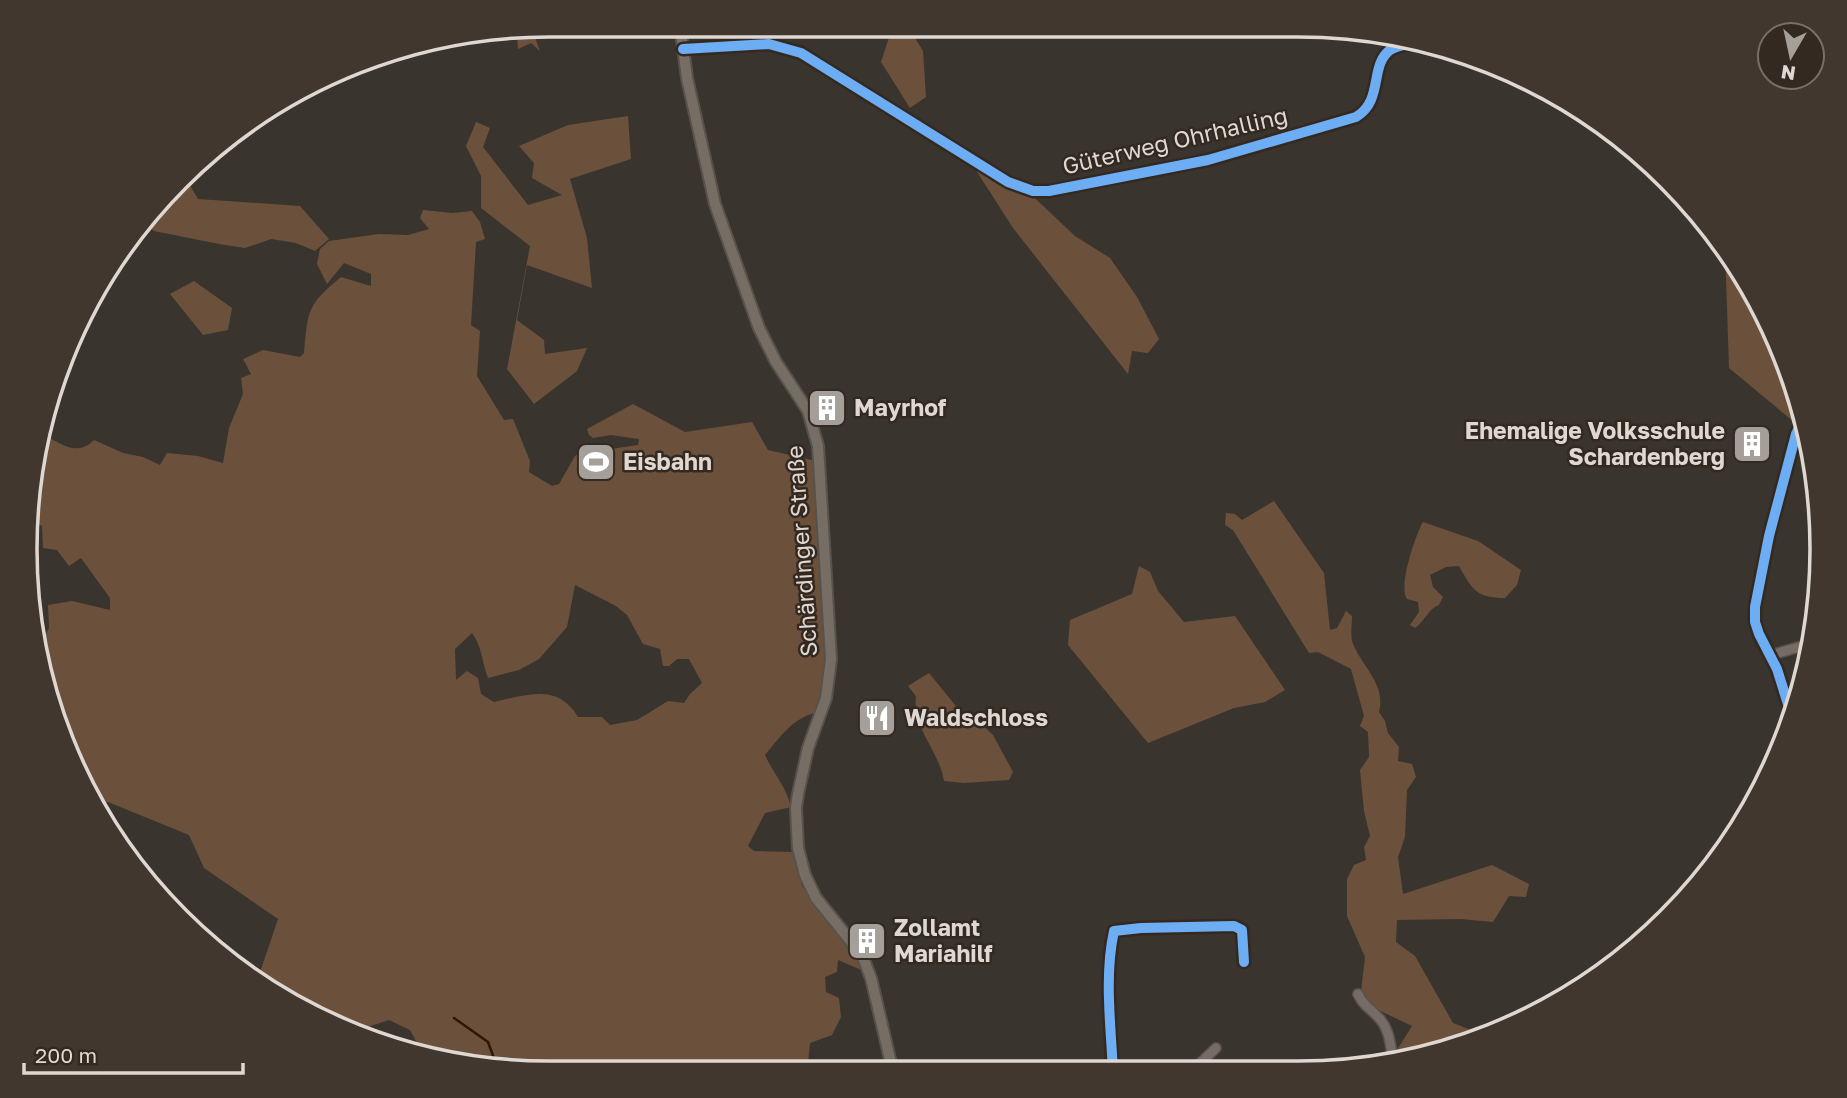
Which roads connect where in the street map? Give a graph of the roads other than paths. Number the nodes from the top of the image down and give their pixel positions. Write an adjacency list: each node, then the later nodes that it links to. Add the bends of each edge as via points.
1 (682, 37): 3 (main road, Schärdinger Straße)
2 (1396, 47): 3 (street, Güterweg Ohrhalling, via 1382,60 1369,105 1356,117 1208,160 1049,191 1008,182 801,53 769,44)
3 (683, 49): 12 (main road, Schärdinger Straße, via 707,175 725,234 763,337 808,411 818,446 830,676 796,808 798,849 816,898 862,955)
4 (1797, 433): 6 (street, via 1755,607 1759,634)
5 (1800, 647): 6 (street)
6 (1772, 655): 7 (street)
7 (1787, 700)
8 (1244, 962): 13 (street, via 1242,930 1234,926 1114,931)
9 (1358, 994): 11 (street, via 1387,1030)
10 (1216, 1048): 14 (street)
11 (1391, 1052)
12 (891, 1061)
13 (1113, 1061)
14 (1202, 1061)

